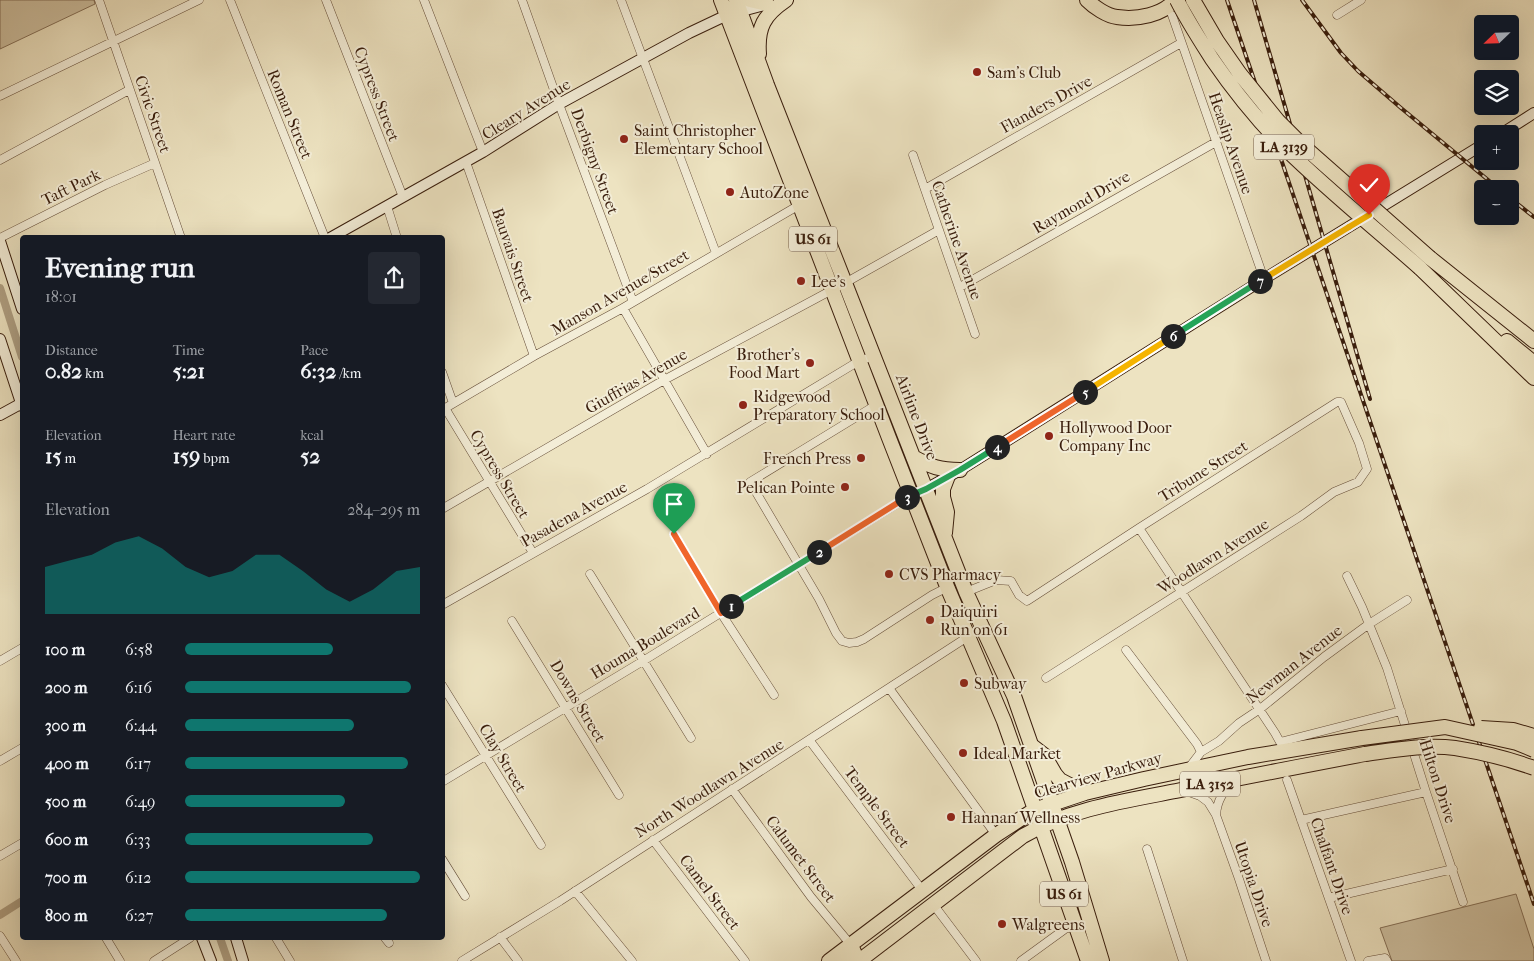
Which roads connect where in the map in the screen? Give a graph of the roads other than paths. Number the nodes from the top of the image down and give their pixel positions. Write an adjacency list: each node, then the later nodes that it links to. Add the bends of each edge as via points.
1 (99, 0): 19 (street, Civic Street)
2 (199, 0): 19 (street)
3 (230, 0): 41 (street, Roman Street)
4 (326, 0): 36 (street, Cypress Street)
5 (424, 0): 30 (street)
6 (522, 0): 25 (street, Derbigny Street)
7 (621, 0): 21 (street)
8 (721, 0): 16 (highway, Airline Drive / US 61)
9 (750, 0): 15 (highway)
10 (786, 0): 22 (highway, via 774,8 761,27)
11 (1087, 0): 12 (highway, via 1116,17 1130,18 1155,14)
12 (1176, 0): 46 (highway, LA 3139, bridge, via 1226,79 1285,148 1312,174)
13 (1193, 0): 46 (highway, LA 3139, bridge, via 1221,48 1278,121)
14 (1361, 0): 18 (street)
15 (774, 2): 16 (main road, Cleary Avenue)
16 (734, 9): 21 (main road, Cleary Avenue); 22 (highway, Airline Drive / US 61); 37 (highway, Airline Drive / US 61)
17 (1172, 15): 20 (street, Heaslip Avenue)
18 (1337, 15)
19 (113, 42): 23 (street, Civic Street); 24 (street)
20 (1181, 44): 28 (street, Heaslip Avenue); 35 (street, Flanders Drive)
21 (643, 58): 25 (main road, Cleary Avenue); 45 (street)
22 (760, 64): 37 (highway, Airline Drive / US 61)
23 (129, 90): 32 (street); 34 (street, Civic Street)
24 (0, 96)
25 (559, 104): 30 (main road, Cleary Avenue); 53 (street, Derbigny Street)
26 (1534, 114): 27 (main road)
27 (1516, 125)
28 (1216, 142): 48 (street, Heaslip Avenue); 51 (street, Raymond Drive)
29 (1474, 150): 48 (main road)
30 (484, 152): 33 (main road, Cleary Avenue)
31 (913, 155): 35 (street, Catherine Avenue)
32 (0, 160)
33 (466, 162): 36 (main road, Cleary Avenue); 59 (street, Bauvais Street)
34 (155, 163): 40 (street, Civic Street); 44 (street, Taft Park)
35 (925, 189): 39 (street, Catherine Avenue)
36 (403, 197): 38 (main road, Cleary Avenue)
37 (806, 201): 45 (street, Manson Avenue/Street); 50 (highway, Airline Drive / US 61); 52 (highway, Airline Drive / US 61)
38 (387, 206): 42 (main road, Cleary Avenue); 43 (street)
39 (939, 230): 50 (street, Giuffrias Avenue); 51 (street, Catherine Avenue)
40 (180, 235)
41 (323, 235)
42 (335, 235)
43 (395, 235)
44 (0, 239): 49 (main road)
45 (716, 253): 53 (street, Manson Avenue/Street)
46 (1425, 263): 58 (highway, LA 3139); 62 (highway, LA 3139); 63 (highway)
47 (0, 268): 49 (main road)
48 (1264, 280): 76 (main road)
49 (13, 282): 54 (main road)
50 (846, 283): 52 (street, Giuffrias Avenue); 60 (highway, Airline Drive / US 61)
51 (960, 287): 56 (street, Catherine Avenue)
52 (832, 290): 61 (highway, Airline Drive / US 61); 65 (street, Giuffrias Avenue)
53 (633, 302): 55 (street, Manson Avenue/Street)
54 (20, 304)
55 (623, 308): 59 (street, Manson Avenue/Street); 65 (street)
56 (976, 334)
57 (0, 339): 66 (main road)
58 (1534, 341)
59 (534, 356): 67 (street, Manson Avenue/Street)
60 (874, 356): 61 (street, Pasadena Avenue); 75 (highway, Airline Drive / US 61)
61 (860, 362): 69 (highway, Airline Drive / US 61); 74 (street, Pasadena Avenue)
62 (1534, 363)
63 (1534, 378)
64 (445, 380): 67 (street)
65 (664, 380): 74 (street); 77 (street, Giuffrias Avenue)
66 (18, 383)
67 (453, 403): 70 (street, Manson Avenue/Street)
68 (20, 405): 72 (main road)
69 (876, 405): 79 (highway, Airline Drive / US 61); 85 (street, via 750,481)
70 (445, 408)
71 (445, 411): 77 (street, Cypress Street)
72 (0, 415)
73 (1359, 443): 81 (street, Tribune Street, via 1341,402 1337,402); 89 (street, Woodlawn Avenue, via 1367,469 1358,482 1334,492)
74 (707, 454): 84 (street, Pasadena Avenue)
75 (914, 457): 76 (highway, via 929,466); 78 (highway, Airline Drive / US 61)
76 (954, 473): 78 (main road); 83 (highway, via 943,489 947,512)
77 (489, 482): 80 (street, Giuffrias Avenue); 84 (street, Cypress Street)
78 (926, 489): 79 (main road); 83 (highway, Airline Drive / US 61)
79 (911, 494): 85 (street, Houma Boulevard); 88 (highway, Airline Drive / US 61)
80 (445, 507)
81 (1139, 528): 89 (street); 90 (street, Tribune Street, via 1027,601 1011,581 996,580)
82 (674, 534): 93 (street)
83 (944, 537): 90 (highway, Airline Drive / US 61)
84 (532, 553): 92 (street, Pasadena Avenue)
85 (798, 565): 88 (street, via 836,633 842,641 849,643 864,639 932,595); 93 (street, Houma Boulevard)
86 (590, 574): 101 (street)
87 (1347, 576): 95 (street, Hilton Drive)
88 (948, 589): 96 (highway, Airline Drive / US 61)
89 (1182, 591): 102 (street, Woodlawn Avenue); 107 (street)
90 (966, 592): 97 (highway, Airline Drive / US 61)
91 (1407, 600): 95 (street, Newman Avenue)
92 (445, 603)
93 (721, 613): 101 (street, Houma Boulevard); 105 (street)
94 (512, 621): 106 (street, Downs Street)
95 (1369, 624): 107 (street, Newman Avenue); 108 (street, Hilton Drive)
96 (967, 632): 97 (highway, via 982,643); 103 (street, North Woodlawn Avenue); 130 (highway, Airline Drive / US 61, via 1004,721)
97 (989, 642): 113 (highway, Airline Drive / US 61, via 1014,696)
98 (20, 649): 100 (street)
99 (1126, 650): 116 (street)
100 (0, 659)
101 (643, 661): 106 (street, Houma Boulevard); 111 (street)
102 (1046, 678)
103 (889, 688): 112 (street, North Woodlawn Avenue); 135 (street)
104 (445, 689): 117 (street, Clay Street)
105 (774, 695)
106 (566, 707): 117 (street, Houma Boulevard); 128 (street, Downs Street)
107 (1260, 709): 108 (street, via 1280,742); 116 (street, Newman Avenue)
108 (1401, 711): 126 (street, Hilton Drive)
109 (1445, 727): 110 (highway, bridge, via 1513,730); 115 (highway, LA 3152, bridge, via 1517,743); 120 (highway, Clearview Parkway / LA 3152, bridge, via 1362,738)
110 (1534, 736)
111 (691, 738)
112 (810, 741): 124 (street, North Woodlawn Avenue); 143 (street, Temple Street)
113 (1031, 745): 127 (highway, via 1044,755 1060,780); 129 (highway, Airline Drive / US 61)
114 (20, 749): 118 (street)
115 (1534, 750)
116 (1200, 752): 120 (street)
117 (486, 756): 122 (street, Houma Boulevard); 138 (street, Clay Street)
118 (0, 761)
119 (1531, 768): 121 (highway, LA 3152, bridge, via 1454,748 1409,748)
120 (1188, 769): 127 (highway, Clearview Parkway / LA 3152)
121 (1241, 777): 125 (highway, LA 3152); 131 (street, via 1222,793)
122 (445, 780)
123 (1287, 780): 133 (street, Chalfant Drive)
124 (732, 789): 136 (street, North Woodlawn Avenue); 157 (street, Calumet Street, via 811,897)
125 (1182, 790): 131 (street, Utopia Drive, via 1200,796); 132 (highway, LA 3152)
126 (1426, 792): 133 (street); 142 (street, Hilton Drive)
127 (1085, 794): 129 (highway, Clearview Parkway / LA 3152)
128 (619, 795)
129 (1051, 804): 130 (highway, Clearview Parkway / LA 3152); 132 (highway, Airline Drive / US 61)
130 (1034, 810): 134 (highway, Airline Drive / US 61); 135 (highway, Clearview Parkway / LA 3152)
131 (1216, 815): 176 (street, Utopia Drive)
132 (1057, 820): 134 (highway, Clearview Parkway / LA 3152); 174 (highway, Airline Drive / US 61)
133 (1301, 820): 146 (street, Chalfant Drive)
134 (1040, 826): 148 (highway, Clearview Parkway / LA 3152); 149 (highway, Airline Drive / US 61)
135 (996, 835): 143 (highway, Clearview Parkway / LA 3152)
136 (653, 840): 144 (street, North Woodlawn Avenue); 167 (street, Camel Street)
137 (20, 844): 140 (street)
138 (541, 845)
139 (1146, 849): 175 (street)
140 (1, 852)
141 (445, 864): 145 (street)
142 (1453, 869): 146 (street); 147 (street, Hilton Drive)
143 (922, 890): 157 (highway, Clearview Parkway / LA 3152)
144 (575, 891): 151 (street, North Woodlawn Avenue); 166 (street)
145 (465, 896)
146 (1329, 898): 177 (street, Chalfant Drive)
147 (1463, 902)
148 (933, 904): 170 (highway, Clearview Parkway / LA 3152); 171 (street)
149 (1076, 925): 172 (street, via 1065,929); 173 (highway, Airline Drive / US 61)
150 (0, 936): 158 (street)
151 (500, 937): 164 (street, North Woodlawn Avenue); 165 (street)
152 (107, 940): 159 (street)
153 (187, 940): 160 (street)
154 (203, 940): 161 (main road)
155 (237, 940): 162 (main road)
156 (277, 940): 163 (street)
157 (851, 945): 168 (highway, Clearview Parkway / LA 3152); 169 (highway, via 854,952)
158 (16, 961)
159 (120, 961)
160 (154, 961)
161 (210, 961)
162 (243, 961)
163 (290, 961)
164 (462, 961)
165 (518, 961)
166 (632, 961)
167 (745, 961)
168 (829, 961)
169 (846, 961)
170 (860, 961)
171 (976, 961)
172 (1021, 961)
173 (1088, 961)
174 (1102, 961)
175 (1183, 961)
176 (1266, 961)
177 (1351, 961)
178 (1368, 961): 179 (street, via 1385,958)
179 (1387, 961)

